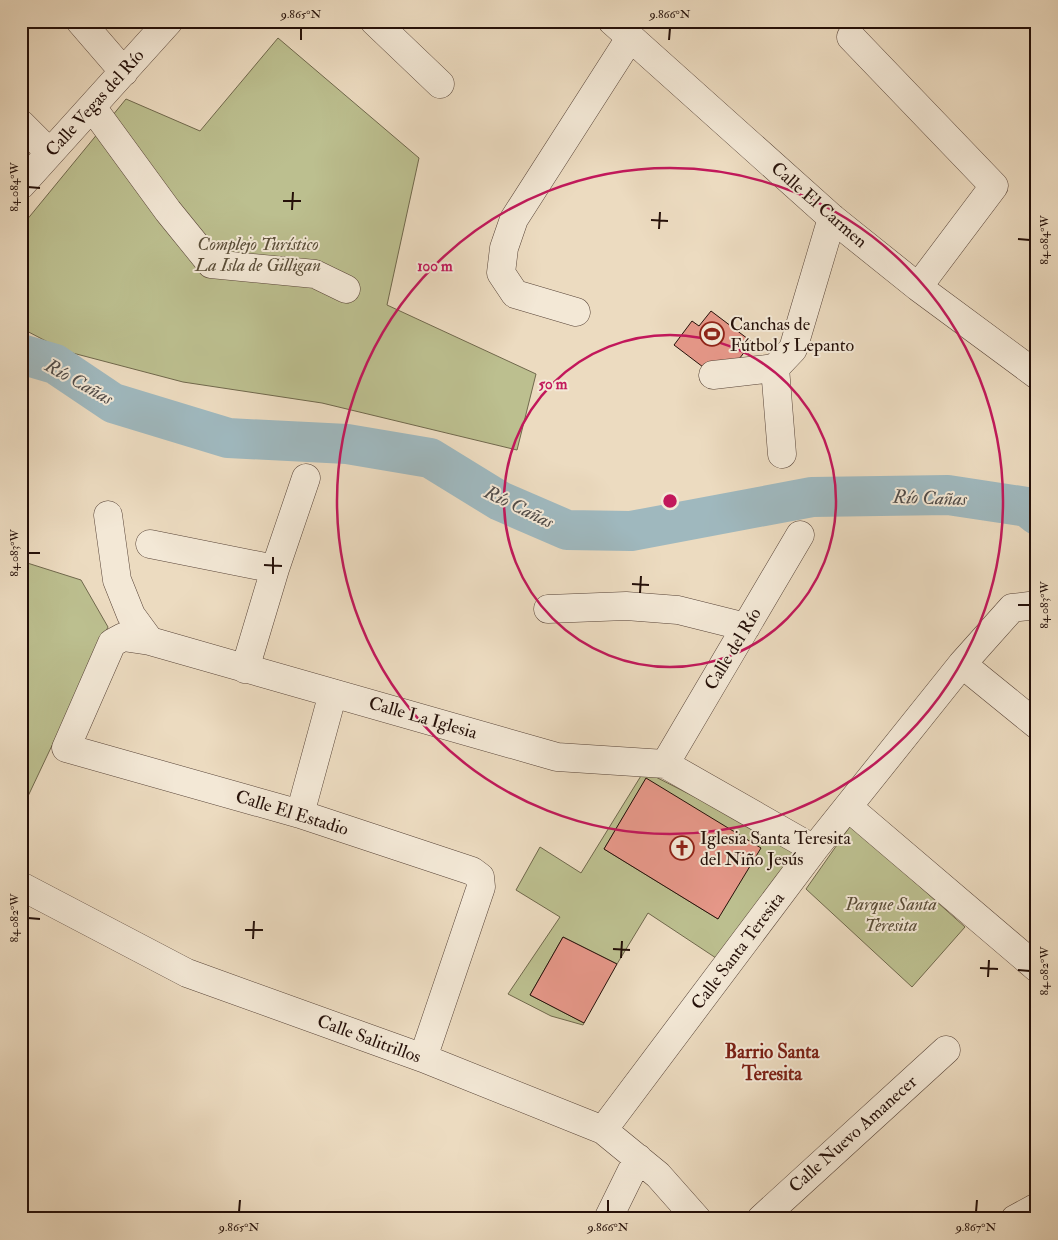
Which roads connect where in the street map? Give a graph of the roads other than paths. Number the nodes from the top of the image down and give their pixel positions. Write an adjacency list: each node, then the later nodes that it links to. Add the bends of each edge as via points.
1 (80, 21): 6 (street)
2 (170, 21): 6 (street, Calle Vegas del Río)
3 (374, 21): 7 (street)
4 (621, 30): 12 (street, Calle El Carmen); 15 (street, via 514,218 504,248 501,273 515,294)
5 (851, 37): 13 (street, via 994,186)
6 (124, 72): 8 (street, Calle Vegas del Río)
7 (440, 84)
8 (92, 106): 10 (street, Calle Vegas del Río); 14 (street, via 211,264 315,274)
9 (21, 124): 10 (street)
10 (50, 152): 11 (street, Calle Vegas del Río)
11 (21, 185)
12 (832, 218): 13 (street, Calle El Carmen); 16 (street, via 793,349)
13 (918, 287): 18 (street, Calle El Carmen)
14 (346, 289)
15 (576, 312)
16 (775, 368): 17 (street); 19 (street)
17 (713, 375)
18 (1037, 375)
19 (782, 454)
20 (306, 478): 24 (street)
21 (108, 515): 28 (street, via 117,580 131,616)
22 (800, 535): 27 (street, Calle del Río)
23 (150, 544): 24 (street)
24 (275, 569): 30 (street)
25 (1037, 605): 29 (street, Calle Santa Teresita, via 1012,608)
26 (548, 609): 27 (street, via 626,606 678,610)
27 (746, 627): 33 (street, Calle del Río)
28 (150, 641): 30 (street, Calle La Iglesia); 35 (street, Calle El Estadio, via 122,637 112,643 66,748)
29 (962, 664): 32 (street); 34 (street, Calle Santa Teresita)
30 (245, 669): 31 (street, Calle La Iglesia)
31 (333, 693): 33 (street, Calle La Iglesia, via 557,757); 35 (street)
32 (1037, 725)
33 (665, 764): 36 (street, Calle La Iglesia)
34 (848, 807): 36 (street, Calle Santa Teresita); 38 (street)
35 (300, 814): 40 (street, Calle El Estadio, via 472,870 480,877 481,887)
36 (814, 849): 41 (street, Calle Santa Teresita)
37 (21, 886): 40 (street, Calle Salitrillos, via 187,973)
38 (1037, 968)
39 (946, 1050): 46 (street, Calle Nuevo Amanecer)
40 (423, 1058): 41 (street, Calle Salitrillos)
41 (604, 1130): 42 (street, Calle Salitrillos)
42 (638, 1158): 44 (street); 45 (street, Calle Salitrillos, via 658,1175)
43 (1037, 1206): 47 (street)
44 (608, 1219)
45 (697, 1219)
46 (761, 1219)
47 (1015, 1219)

